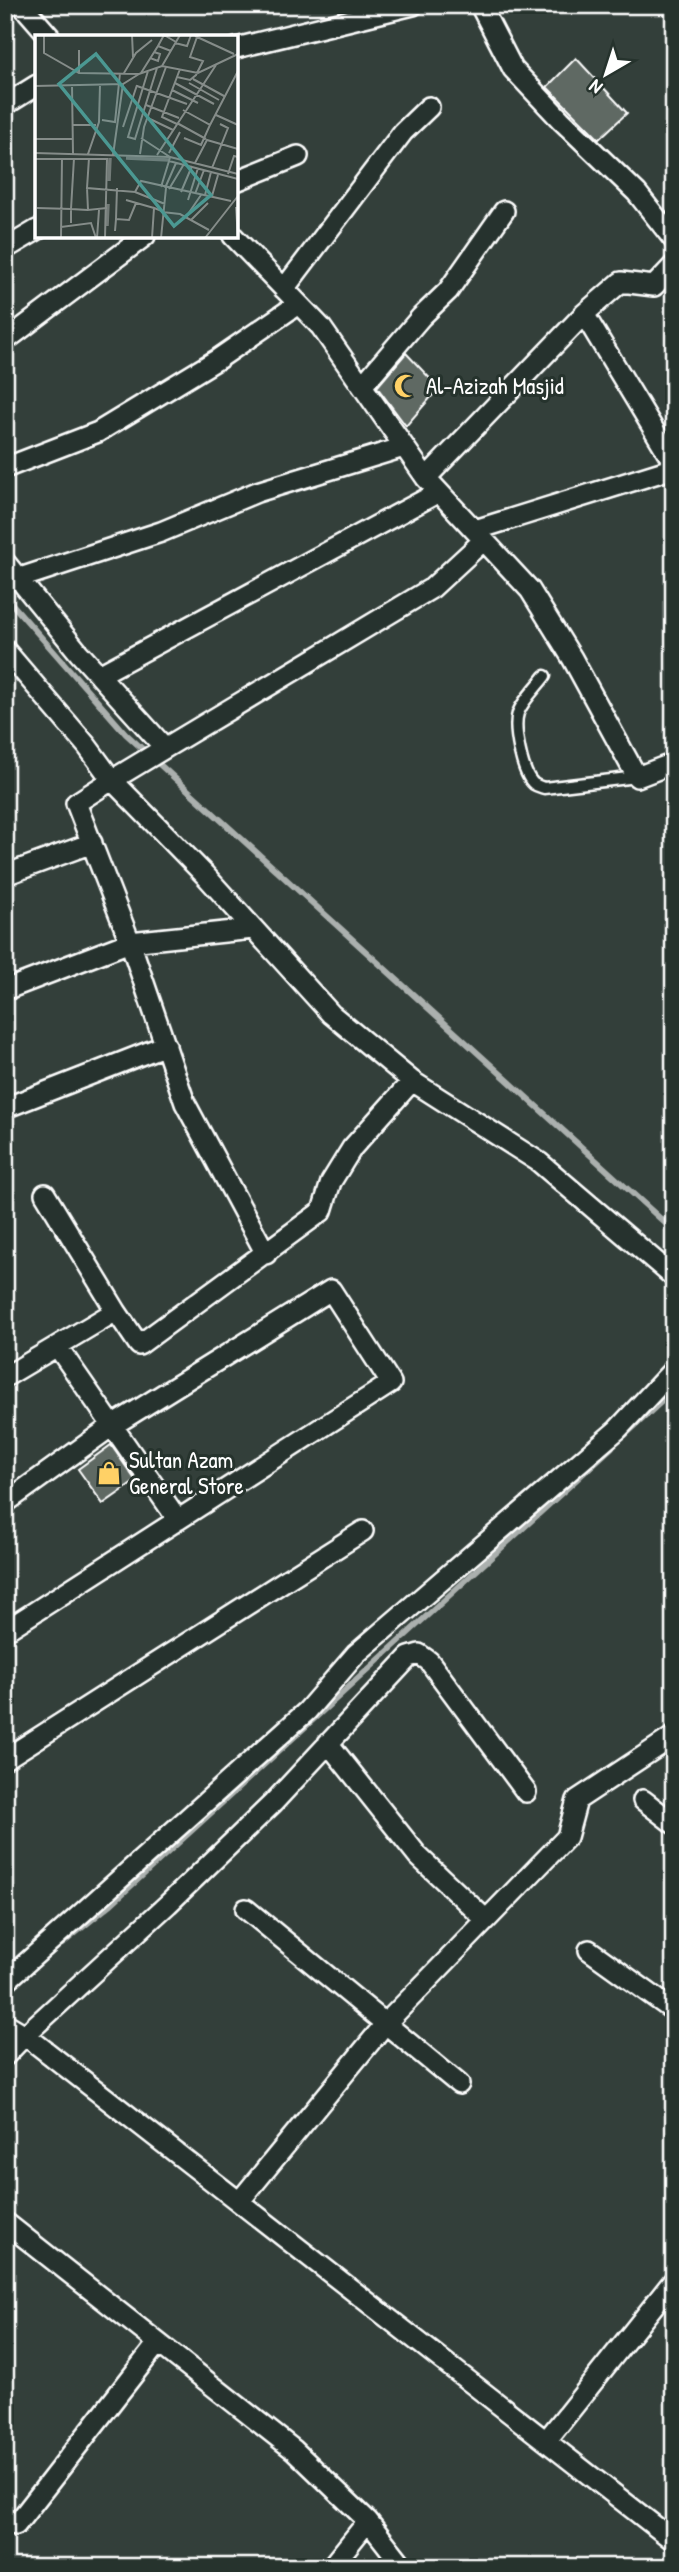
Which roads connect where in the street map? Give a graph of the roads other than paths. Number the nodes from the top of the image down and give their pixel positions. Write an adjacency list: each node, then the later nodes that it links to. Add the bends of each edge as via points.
1 (22, 5): 4 (street)
2 (413, 5): 5 (street)
3 (480, 5): 15 (street, via 513,69 637,193)
4 (48, 35)
5 (238, 48)
6 (35, 86): 7 (street)
7 (5, 105)
8 (429, 107): 18 (street, via 403,132)
9 (298, 156): 10 (street)
10 (238, 180)
11 (504, 211): 21 (street, via 448,291)
12 (35, 231): 16 (street)
13 (142, 238): 20 (street)
14 (235, 238): 18 (street)
15 (674, 240)
16 (5, 249)
17 (673, 268): 19 (street, via 654,286 621,282)
18 (291, 296): 21 (street, via 321,327); 24 (street, via 218,359 98,432)
19 (584, 314): 23 (street); 25 (street)
20 (5, 341)
21 (362, 386): 22 (street)
22 (404, 447): 25 (street); 28 (street, via 257,492 161,532)
23 (674, 465): 26 (street)
24 (5, 468)
25 (433, 485): 26 (street); 30 (street)
26 (479, 535): 32 (street, via 432,588); 35 (street, via 530,590)
27 (5, 562): 28 (street)
28 (17, 579): 30 (street)
29 (5, 650): 34 (street, via 87,746)
30 (99, 675): 32 (street)
31 (545, 676): 35 (lane, via 517,720 521,755 536,785 544,788)
32 (161, 751): 34 (street)
33 (674, 763): 35 (street)
34 (120, 776): 36 (street, via 76,803); 38 (street)
35 (637, 777)
36 (92, 843): 37 (street); 39 (street)
37 (5, 875)
38 (253, 929): 39 (street); 42 (street, via 331,1014)
39 (130, 942): 40 (street); 41 (street)
40 (5, 989)
41 (166, 1045): 43 (street); 45 (street, via 186,1103)
42 (412, 1081): 45 (street, via 352,1148 331,1182 322,1211); 46 (street, via 539,1161)
43 (5, 1108)
44 (45, 1194): 47 (street)
45 (266, 1254): 47 (street, via 139,1345)
46 (674, 1276)
47 (116, 1311): 48 (street)
48 (57, 1346): 50 (street); 51 (street)
49 (674, 1369): 65 (street, via 617,1430 356,1654 307,1711)
50 (5, 1377)
51 (112, 1426): 52 (street); 53 (street); 53 (street, via 331,1290 391,1383)
52 (5, 1503)
53 (178, 1520): 55 (street)
54 (363, 1531): 58 (street)
55 (5, 1631)
56 (674, 1736): 63 (street, via 582,1794 573,1807 567,1837)
57 (328, 1742): 59 (street, via 401,1663 419,1654 442,1677); 63 (street, via 418,1856); 69 (street, via 263,1812)
58 (5, 1759)
59 (526, 1792)
60 (643, 1800): 61 (street)
61 (674, 1824)
62 (246, 1909): 68 (street)
63 (485, 1919): 68 (street)
64 (589, 1950): 66 (street)
65 (5, 1982)
66 (674, 2011)
67 (5, 2023): 69 (street)
68 (386, 2023): 71 (street); 72 (street)
69 (25, 2035): 70 (street); 72 (street)
70 (5, 2056)
71 (459, 2084)
72 (239, 2202): 76 (street)
73 (5, 2222): 75 (street)
74 (674, 2280): 76 (street)
75 (158, 2343): 77 (street, via 294,2450); 78 (street)
76 (546, 2441): 79 (street)
77 (368, 2521): 80 (street); 81 (street)
78 (16, 2525)
79 (674, 2541)
80 (331, 2567)
81 (404, 2567)

